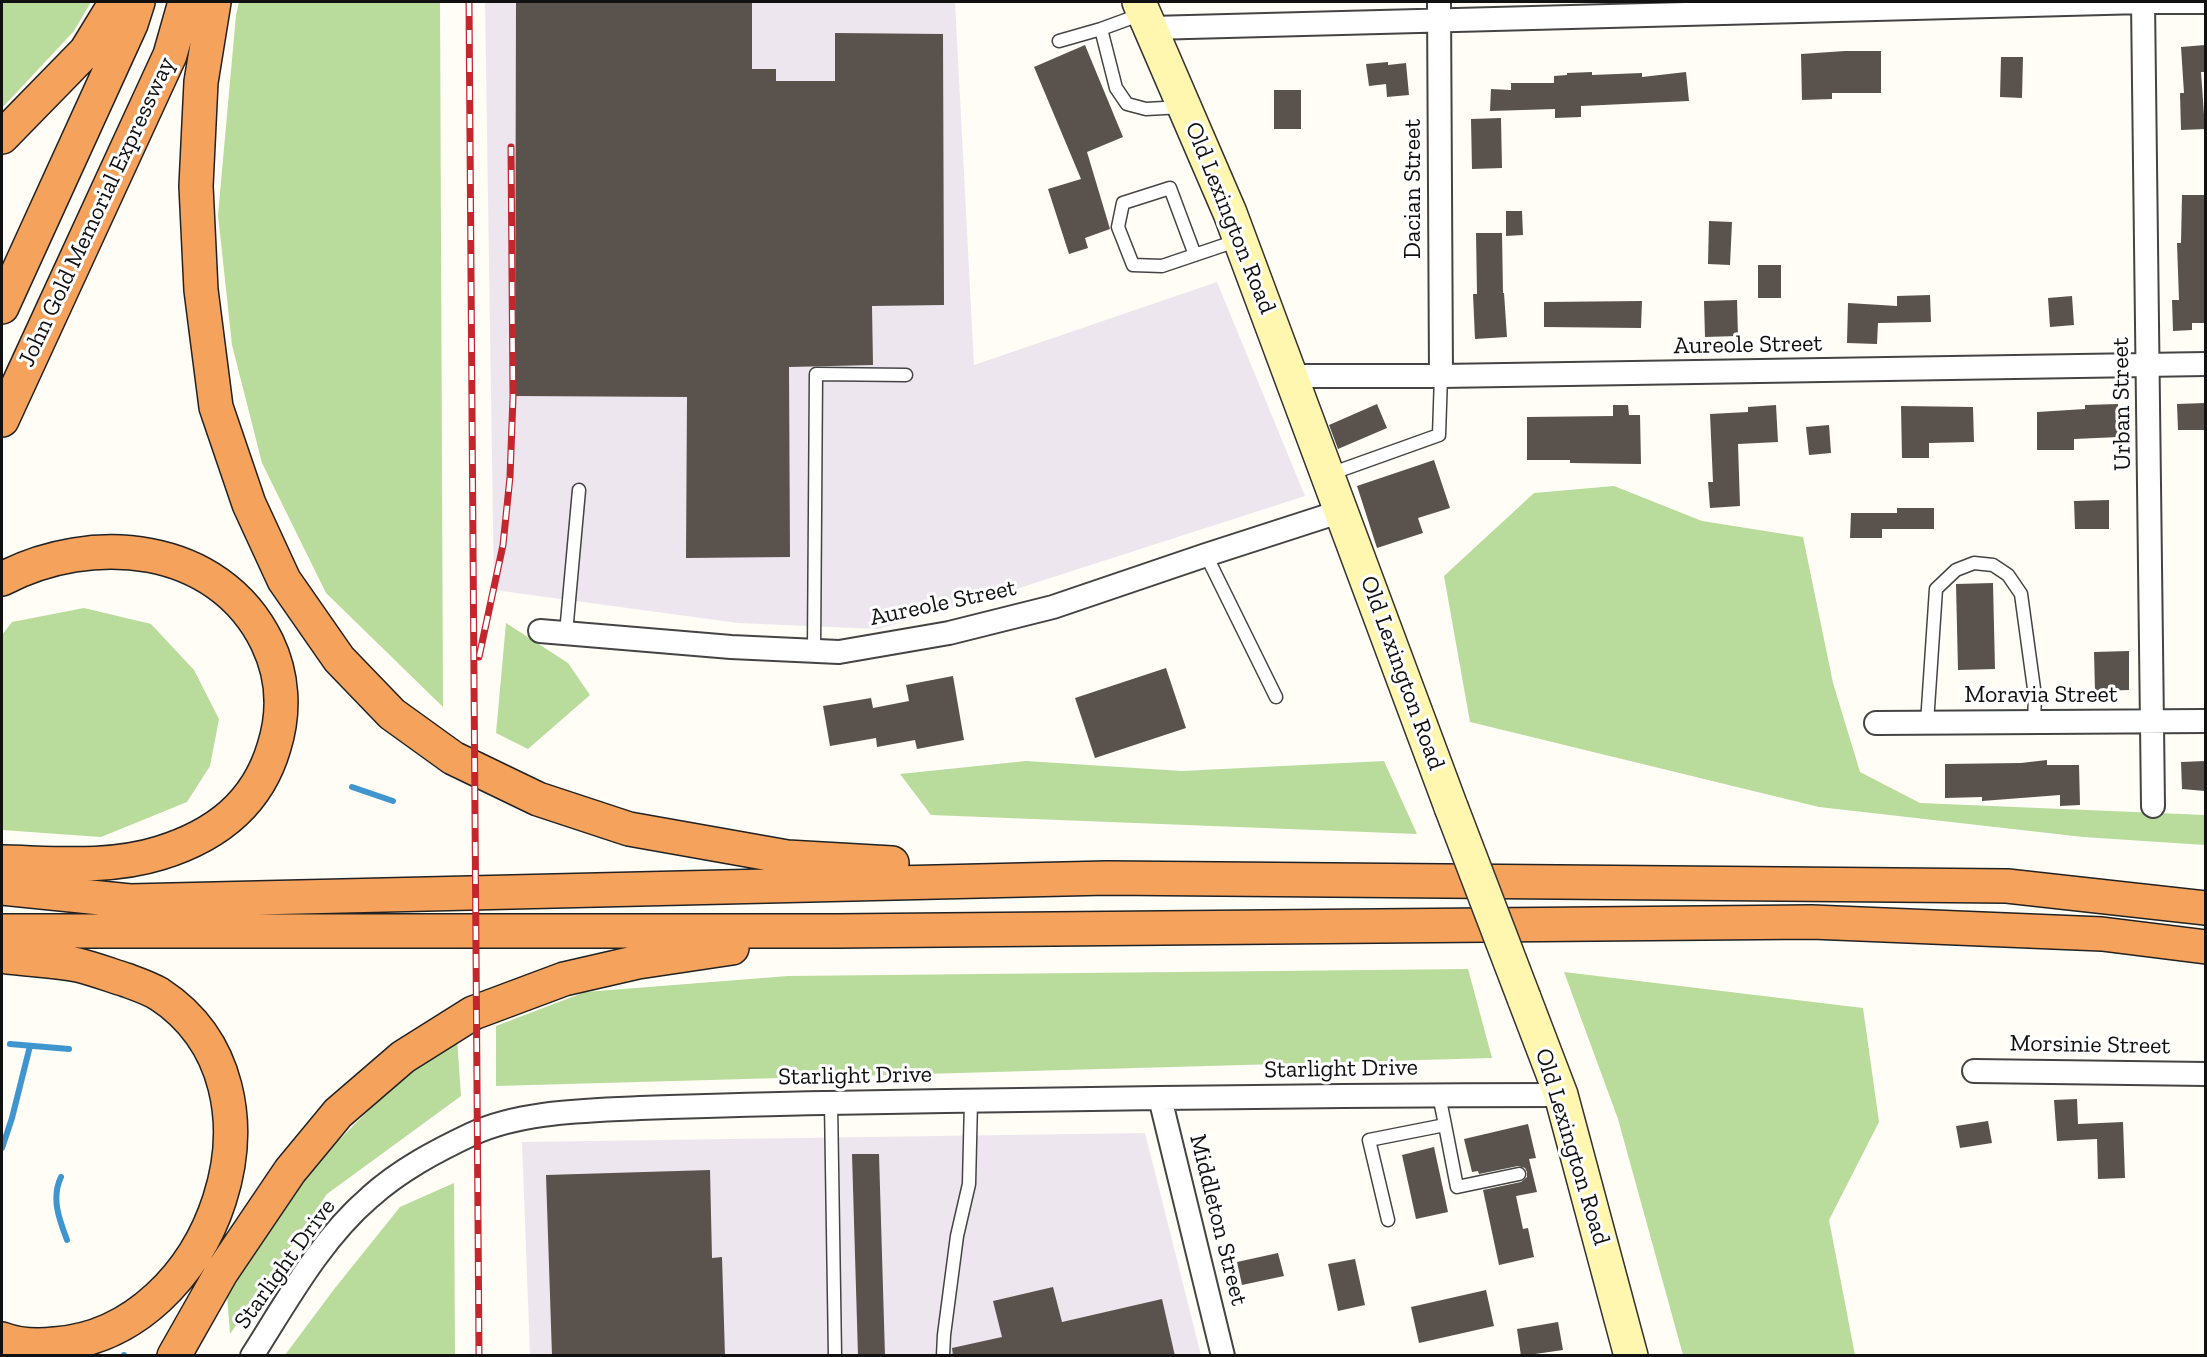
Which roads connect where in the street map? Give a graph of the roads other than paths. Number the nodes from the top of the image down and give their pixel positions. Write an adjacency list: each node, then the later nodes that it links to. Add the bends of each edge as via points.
1 (116, 2): 12 (highway, via 86,51)
2 (138, 2): 15 (highway, John Gold Memorial Expressway)
3 (186, 2): 21 (highway, John Gold Memorial Expressway, via 170,55)
4 (214, 2): 38 (highway, via 201,82 196,186 201,291 216,407 249,504 284,580 339,659 392,714 453,758 538,799 629,829 787,856)
5 (2144, 2): 6 (street); 7 (street); 17 (street, Urban Street)
6 (2205, 2)
7 (1439, 11): 8 (street); 20 (street, Dacian Street)
8 (1145, 14): 9 (lane); 11 (main road, Old Lexington Road)
9 (1101, 29): 10 (lane); 11 (lane, via 1116,88 1127,104 1146,109)
10 (1059, 41)
11 (1184, 107): 13 (main road, Old Lexington Road)
12 (2, 137)
13 (1240, 240): 14 (lane); 19 (main road, Old Lexington Road)
14 (1195, 255): 14 (lane, via 1162,266 1132,265 1118,227 1123,203 1170,188)
15 (2, 306)
16 (2205, 364): 17 (street, Aureole Street)
17 (2149, 365): 20 (street, Aureole Street); 33 (street, Urban Street)
18 (906, 375): 29 (lane, via 816,374)
19 (1292, 376): 20 (street, Aureole Street); 22 (main road, Old Lexington Road)
20 (1441, 376): 22 (lane, via 1439,435)
21 (2, 420)
22 (1329, 474): 24 (main road, Old Lexington Road)
23 (579, 490): 28 (lane)
24 (1342, 511): 25 (street, Aureole Street); 50 (main road, Old Lexington Road, bridge)
25 (1206, 555): 29 (street, Aureole Street, via 1053,607 950,633 839,651); 30 (lane)
26 (2, 579): 37 (highway, via 60,557 105,552 152,556 192,569 234,597 256,622 276,663 281,697 280,724 268,765 238,810 210,832 138,859)
27 (540, 631): 28 (street, Aureole Street)
28 (566, 633): 29 (street, Aureole Street)
29 (814, 650)
30 (1276, 697)
31 (2205, 721): 33 (street, Moravia Street)
32 (2034, 722): 33 (street, Moravia Street); 35 (street, Moravia Street); 35 (lane, via 2035,696 2021,594 2008,575 1993,565 1974,563 1956,570 1936,589)
33 (2152, 722): 36 (street, Urban Street)
34 (1876, 723): 35 (street, Moravia Street)
35 (1927, 723)
36 (2152, 806)
37 (2, 862)
38 (1107, 878): 39 (highway, via 129,901); 40 (highway, via 2007,886)
39 (2, 888)
40 (2205, 908)
41 (2, 931): 42 (highway)
42 (837, 931): 43 (highway, via 1812,922); 58 (highway, via 638,962 564,978 472,1013 403,1056 338,1113 290,1171 222,1273)
43 (2103, 934): 44 (highway); 46 (highway)
44 (2205, 947)
45 (2, 956): 57 (highway, via 78,965 159,994 181,1012 215,1058 231,1112 231,1141 219,1206 207,1232 169,1286 123,1324 97,1336 44,1345)
46 (2205, 961)
47 (1974, 1071): 48 (street, Morsinie Street)
48 (2205, 1074)
49 (1439, 1095): 50 (street, Starlight Drive); 51 (street, Starlight Drive); 54 (lane)
50 (1561, 1095): 63 (main road, Old Lexington Road)
51 (1160, 1098): 52 (street, Starlight Drive); 62 (street, Middleton Street)
52 (971, 1101): 53 (street, Starlight Drive); 61 (lane, via 969,1184 957,1236)
53 (831, 1103): 59 (street, Starlight Drive, via 585,1111 537,1116 477,1132 406,1170 368,1198 336,1232 302,1278); 60 (lane)
54 (1445, 1125): 55 (lane, via 1457,1187); 56 (lane, via 1369,1140)
55 (1520, 1174)
56 (1388, 1220)
57 (2, 1339)
58 (174, 1356)
59 (252, 1356)
60 (835, 1356)
61 (943, 1356)
62 (1223, 1356)
63 (1631, 1356)

